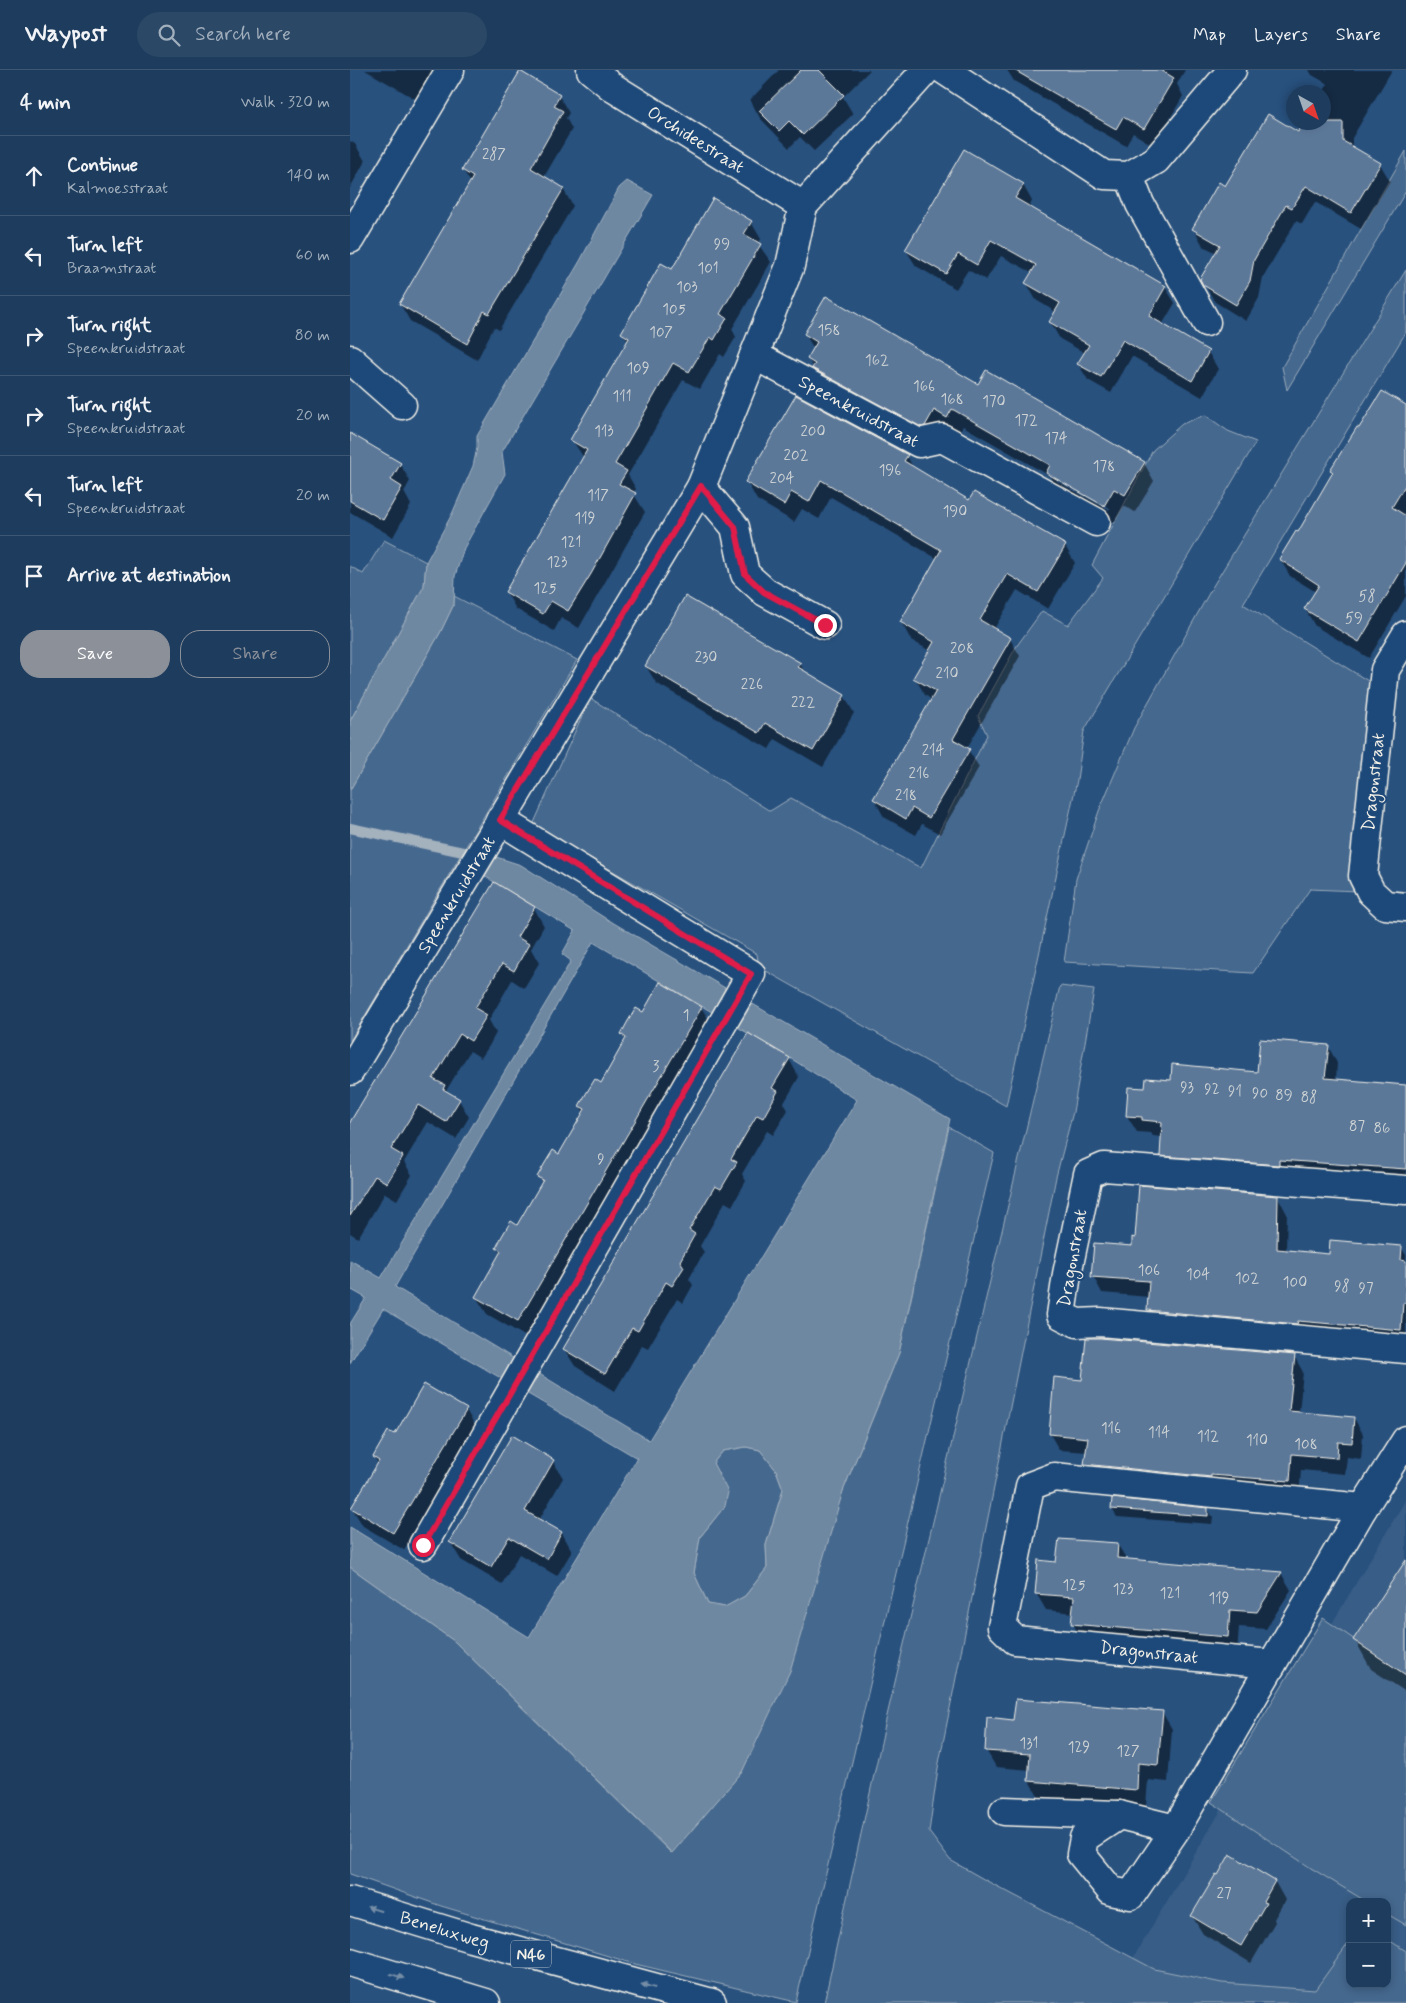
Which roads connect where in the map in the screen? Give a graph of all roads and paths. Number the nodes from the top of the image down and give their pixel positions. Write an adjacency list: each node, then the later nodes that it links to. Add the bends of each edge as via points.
1 (450, 70): 8 (main road)
2 (591, 70): 7 (main road, Orchideestraat, via 612,87)
3 (926, 70): 7 (main road, Speenkruidstraat)
4 (944, 70): 6 (main road, via 1104,175)
5 (1232, 70): 6 (main road, via 1156,160)
6 (1129, 176): 9 (main road, via 1140,204)
7 (803, 206): 10 (main road, Speenkruidstraat, via 790,266)
8 (350, 239)
9 (1206, 322)
10 (754, 355): 13 (main road, Speenkruidstraat); 14 (main road, Speenkruidstraat, via 919,442 942,438)
11 (350, 359): 12 (main road)
12 (402, 405)
13 (701, 486): 15 (main road, via 735,527 745,574 764,592); 17 (main road, Speenkruidstraat)
14 (1096, 522)
15 (825, 625)
16 (1406, 635): 18 (main road, Dragonstraat, via 1384,670 1363,876 1370,892 1385,905)
17 (500, 820): 19 (main road, Speenkruidstraat); 24 (main road, via 745,984)
18 (1406, 907)
19 (350, 1071)
20 (1406, 1190): 21 (main road, Dragonstraat, via 1104,1166 1088,1174 1061,1314 1077,1323 1109,1323)
21 (1406, 1349)
22 (1406, 1440): 23 (main road)
23 (1363, 1508): 25 (main road); 25 (main road, Dragonstraat, via 1054,1477 1030,1486 1002,1627 1015,1640)
24 (423, 1545)
25 (1272, 1664): 28 (main road)
26 (1004, 1811): 27 (main road)
27 (1119, 1815): 28 (main road); 28 (main road, via 1084,1838 1081,1854 1111,1891 1131,1895)
28 (1176, 1829)
29 (350, 1902): 32 (main road, Beneluxweg / N46, one-way to 29)
30 (350, 1962): 31 (main road, one-way to 31)
31 (486, 2003)
32 (712, 2003)

